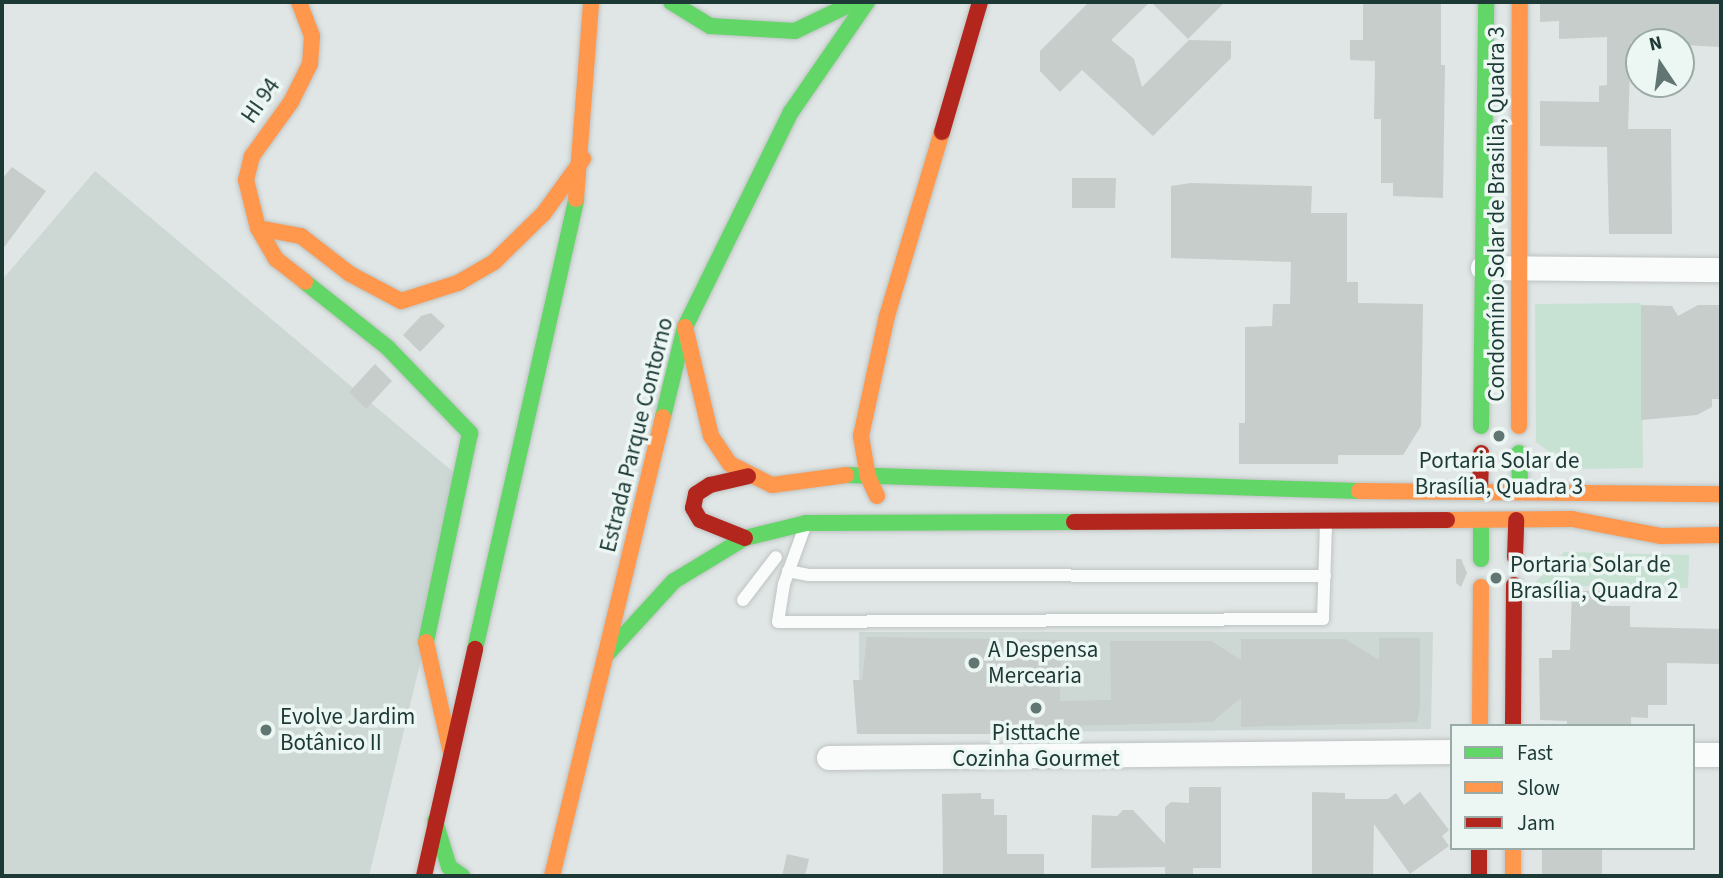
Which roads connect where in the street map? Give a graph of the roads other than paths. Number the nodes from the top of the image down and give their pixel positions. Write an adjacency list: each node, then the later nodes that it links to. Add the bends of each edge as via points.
1 (299, 2): 10 (main road, HI 94, via 312,36 310,64 291,102 252,156 246,180)
2 (592, 2): 9 (main road)
3 (671, 2): 4 (main road, via 710,26 795,31)
4 (855, 2)
5 (867, 2): 14 (main road, Estrada Parque Contorno, via 791,112)
6 (980, 2): 21 (main road, via 887,316 861,436)
7 (1486, 2): 11 (main road, Condomínio Solar de Brasilia, Quadra 3)
8 (1520, 2): 12 (main road, Condomínio Solar de Brasilia, Quadra 3)
9 (583, 159): 10 (main road, via 544,213 494,262 458,283 401,301 350,274 301,236); 50 (main road)
10 (258, 228): 50 (main road, HI 94, via 276,259 387,348 470,433 426,640)
11 (1483, 268): 12 (street); 15 (main road, Condomínio Solar de Brasilia, Quadra 3)
12 (1518, 268): 13 (street); 15 (main road, Condomínio Solar de Brasilia, Quadra 3)
13 (1721, 270)
14 (685, 327): 20 (main road, via 710,436 730,464); 46 (main road, Estrada Parque Contorno)
15 (1500, 400): 16 (main road, Condomínio Solar de Brasilia, Quadra 3); 17 (main road, Condomínio Solar de Brasilia, Quadra 3)
16 (1482, 426)
17 (1519, 426)
18 (1481, 453): 22 (main road)
19 (1520, 453): 23 (main road)
20 (748, 476): 21 (main road, via 772,485 846,475); 35 (main road, via 710,485 696,494 692,508 700,520)
21 (868, 477): 24 (main road); 31 (main road, via 877,493)
22 (1480, 490): 23 (main road); 24 (main road)
23 (1520, 490): 25 (main road)
24 (1325, 491): 28 (lane)
25 (1660, 491): 26 (main road); 34 (main road, via 1667,512)
26 (1721, 494)
27 (1516, 520): 29 (main road); 34 (main road, via 1572,519); 37 (main road)
28 (1326, 521): 29 (main road); 31 (main road); 39 (lane)
29 (1481, 521): 38 (main road)
30 (806, 523): 31 (main road); 32 (main road); 40 (lane)
31 (873, 523)
32 (770, 532): 35 (main road); 36 (lane)
33 (1721, 535): 34 (main road)
34 (1661, 536)
35 (745, 538): 46 (main road, via 674,581)
36 (776, 556): 40 (lane); 43 (lane)
37 (1515, 557)
38 (1480, 559)
39 (1325, 576): 40 (lane); 40 (lane, via 1323,619 778,622)
40 (786, 577)
41 (1514, 585): 45 (main road)
42 (1481, 587): 44 (main road)
43 (743, 600)
44 (1481, 610): 45 (main road); 47 (main road)
45 (1514, 610): 48 (main road)
46 (607, 654): 59 (main road, Estrada Parque Contorno)
47 (1480, 724)
48 (1513, 724)
49 (1450, 752): 53 (street)
50 (451, 753): 54 (main road)
51 (1695, 755): 52 (street)
52 (1721, 755)
53 (829, 758)
54 (435, 819): 57 (main road); 58 (main road, via 449,867)
55 (1479, 850): 60 (main road)
56 (1513, 850): 61 (main road)
57 (424, 876)
58 (462, 876)
59 (551, 876)
60 (1479, 876)
61 (1513, 876)

